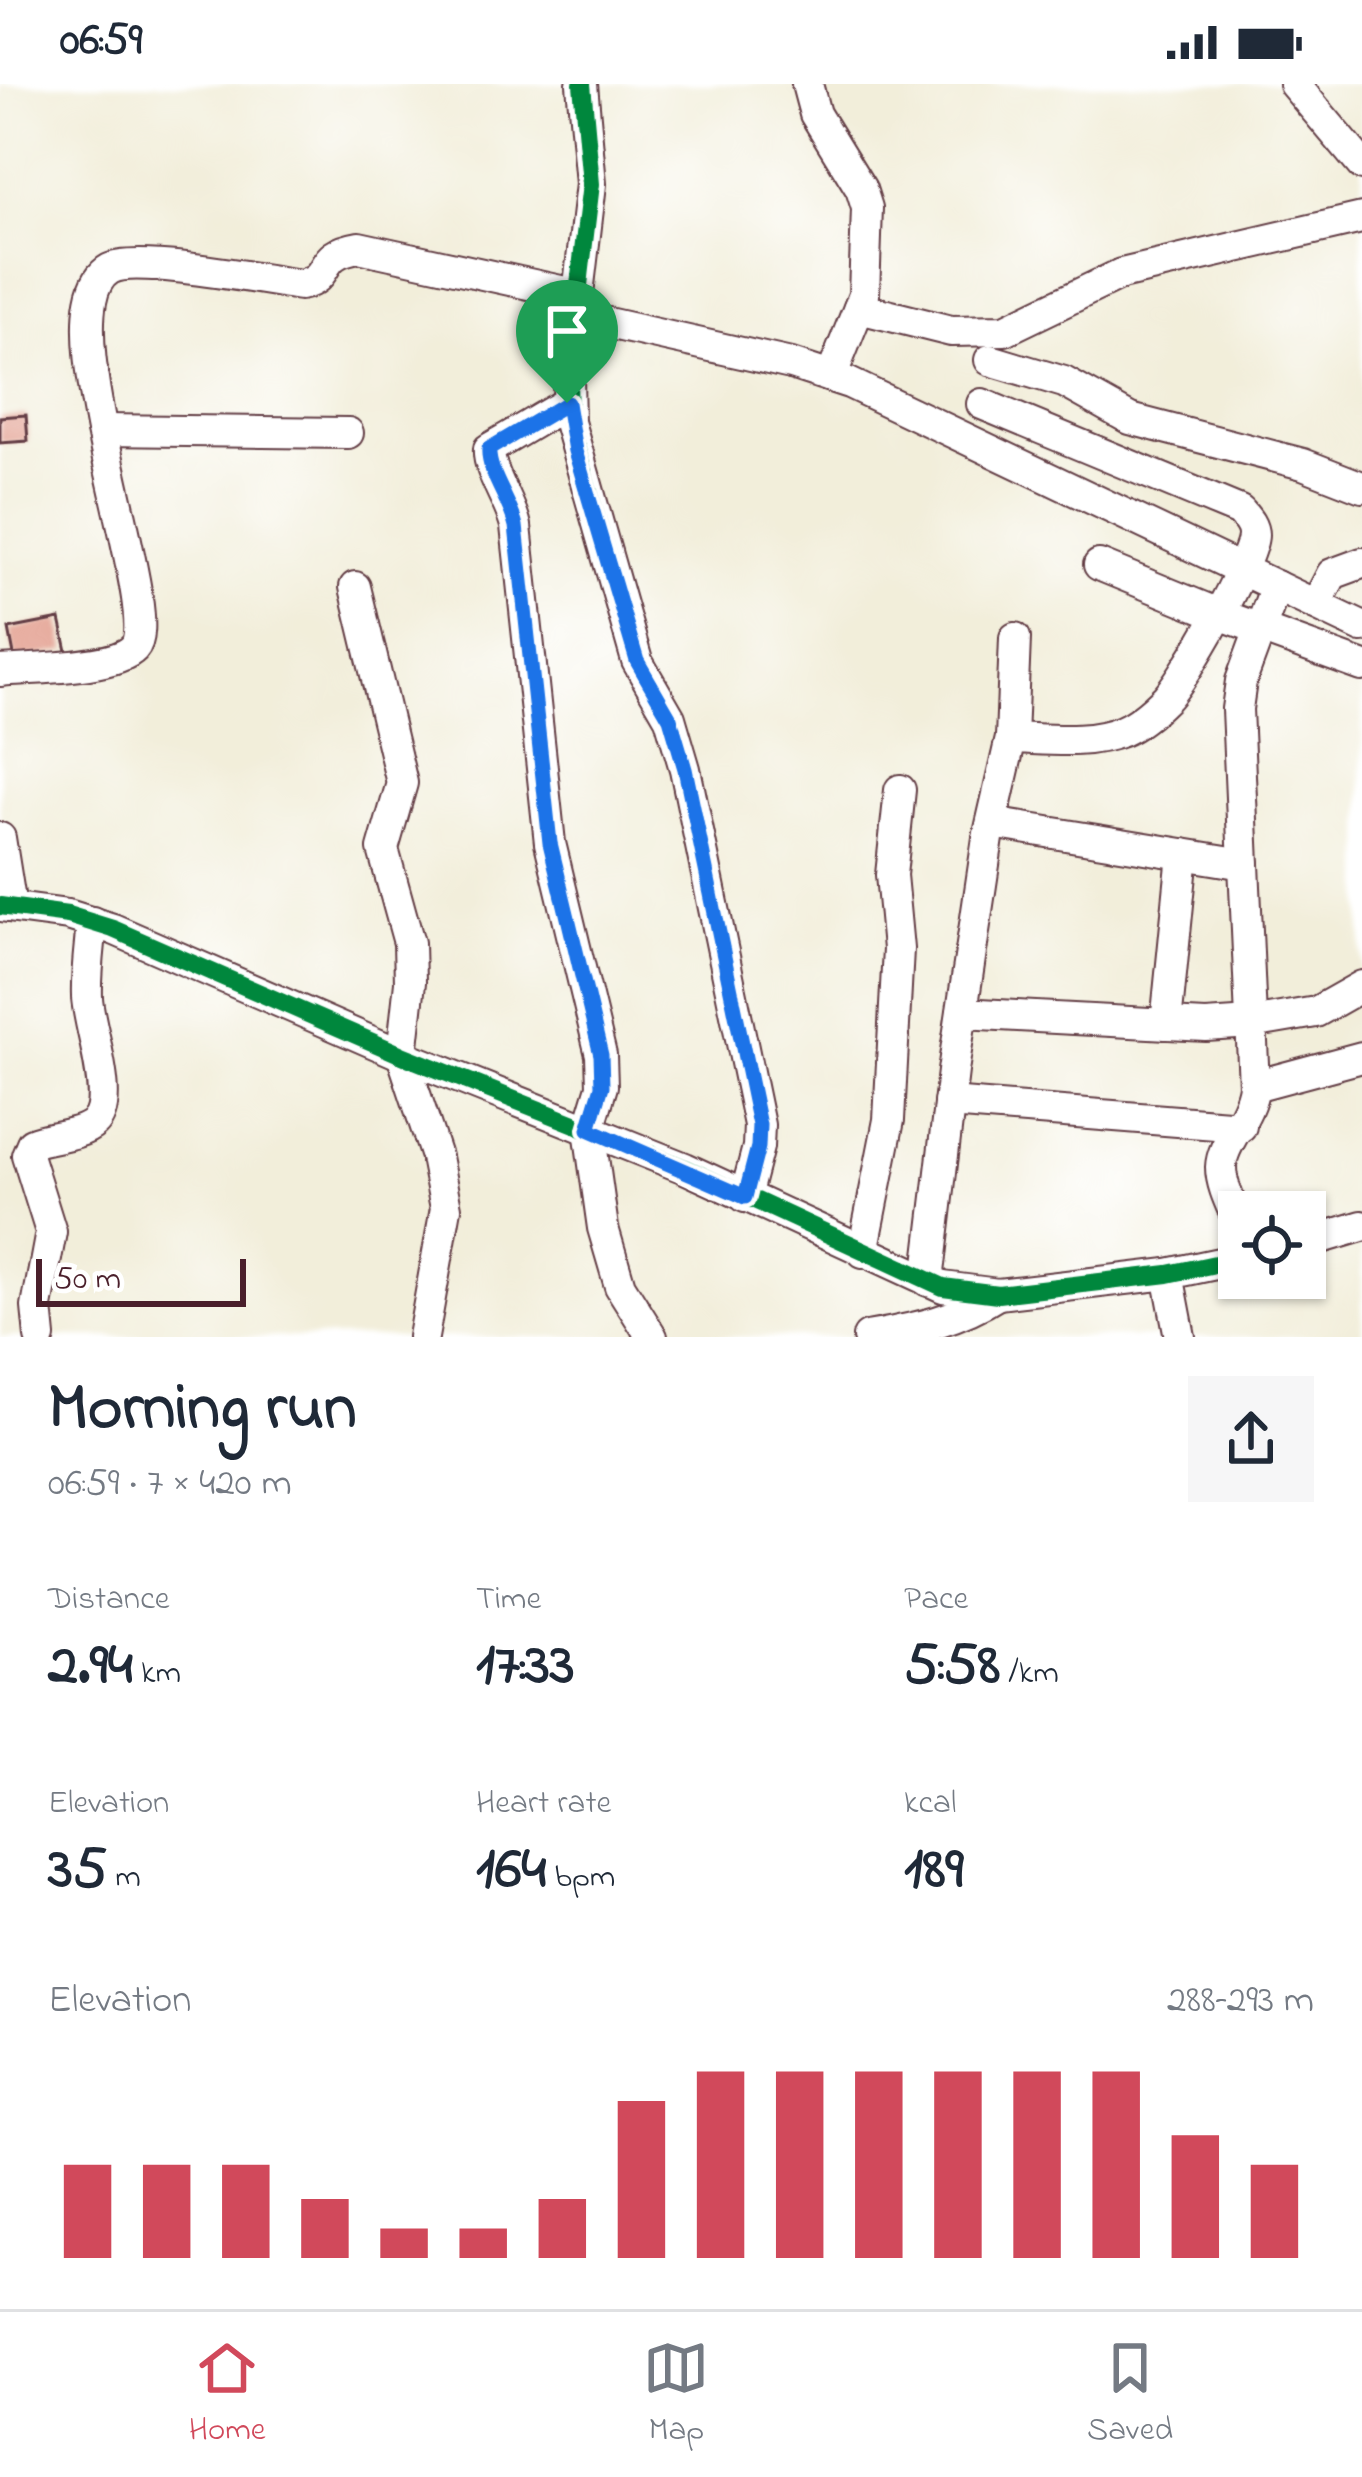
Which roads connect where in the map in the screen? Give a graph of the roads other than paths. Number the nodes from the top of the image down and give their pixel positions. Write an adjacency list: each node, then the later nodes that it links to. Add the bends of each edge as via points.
1 (582, 84): 6 (street, via 591,184)
2 (807, 84): 7 (street, via 815,114 868,208)
3 (1294, 84): 4 (street)
4 (1362, 165)
5 (1362, 218): 8 (street, via 1121,274 1005,330)
6 (577, 306): 9 (street); 10 (street); 12 (street, via 359,247 338,250 313,282 300,285 147,265 110,269 90,298)
7 (859, 308): 8 (street); 9 (street)
8 (992, 345): 11 (street); 15 (street, via 1130,419)
9 (831, 376): 14 (street)
10 (567, 403): 45 (street, via 489,449 488,464 516,526 550,843 601,1055); 47 (street, via 637,661 670,718 685,769 759,1125)
11 (982, 404): 14 (street); 18 (street, via 1240,512 1253,536)
12 (102, 430): 13 (street); 27 (street, via 138,644 96,661)
13 (348, 433)
14 (976, 443): 18 (street)
15 (1362, 487)
16 (1362, 563): 21 (street, via 1332,574)
17 (1099, 565): 22 (street)
18 (1241, 569): 19 (street); 22 (street)
19 (1276, 586): 21 (street); 24 (street)
20 (355, 587): 40 (street, via 402,783 383,849 409,943)
21 (1316, 605): 23 (street)
22 (1216, 614): 24 (street); 28 (street, via 1166,698 1123,730 1097,738)
23 (1362, 627)
24 (1262, 628): 26 (street); 33 (street, via 1237,709)
25 (1015, 638): 28 (street)
26 (1362, 666)
27 (0, 671)
28 (1011, 738): 30 (street)
29 (900, 790): 50 (street, via 891,875 898,950 889,1120)
30 (992, 823): 32 (street); 37 (street)
31 (0, 838): 34 (street)
32 (1183, 854): 33 (street); 39 (street)
33 (1244, 864): 38 (street)
34 (5, 907): 35 (street)
35 (92, 922): 40 (street); 55 (street, via 87,995 101,1111 82,1129 32,1143 27,1155 51,1232 37,1307)
36 (1362, 986): 38 (street, via 1316,1012)
37 (962, 1013): 39 (street); 43 (street)
38 (1252, 1023): 39 (street); 42 (street)
39 (1166, 1024)
40 (402, 1055): 45 (street); 56 (street, via 446,1208)
41 (1362, 1057): 42 (street)
42 (1254, 1086): 44 (street)
43 (949, 1103): 44 (street); 53 (street)
44 (1241, 1126): 46 (street, via 1221,1165)
45 (589, 1129): 47 (street); 57 (street, via 610,1256)
46 (1229, 1191)
47 (745, 1197): 50 (street)
48 (1362, 1226): 49 (street)
49 (1326, 1237)
50 (863, 1252): 53 (street)
51 (1218, 1263): 52 (street)
52 (1168, 1274): 54 (street); 59 (street)
53 (928, 1281): 54 (street)
54 (998, 1294): 58 (street, via 944,1322)
55 (40, 1337)
56 (423, 1337)
57 (652, 1337)
58 (868, 1337)
59 (1180, 1337)

